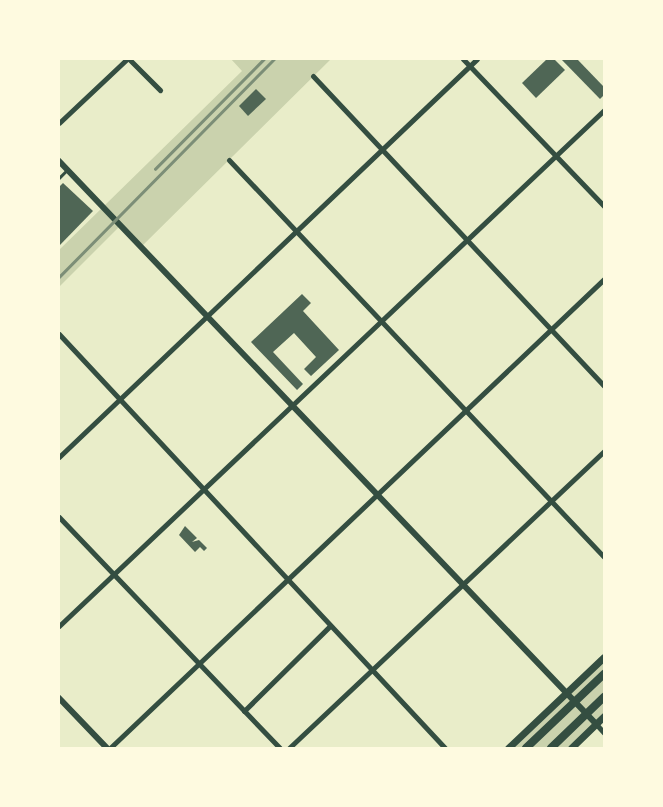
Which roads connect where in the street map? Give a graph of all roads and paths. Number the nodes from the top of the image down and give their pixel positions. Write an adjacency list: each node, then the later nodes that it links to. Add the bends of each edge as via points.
1 (128, 59): 6 (street); 8 (street)
2 (463, 59): 4 (street)
3 (477, 59): 4 (street)
4 (470, 66): 9 (street); 10 (street)
5 (314, 76): 9 (street)
6 (160, 90)
7 (604, 110): 10 (street)
8 (59, 123)
9 (382, 149): 16 (street); 17 (street)
10 (556, 156): 15 (street); 17 (street)
11 (228, 160): 16 (street)
12 (59, 161): 13 (street)
13 (67, 170): 14 (lane); 19 (street)
14 (59, 178)
15 (604, 206)
16 (296, 231): 19 (street); 20 (street)
17 (467, 240): 20 (street); 21 (street)
18 (604, 279): 21 (street)
19 (206, 316): 24 (street); 25 (street)
20 (381, 321): 25 (street); 26 (street)
21 (551, 330): 23 (street); 26 (street)
22 (59, 334): 24 (street)
23 (604, 386)
24 (119, 399): 28 (street); 29 (street)
25 (291, 407): 29 (street); 30 (street)
26 (466, 411): 30 (street); 31 (street)
27 (604, 451): 31 (street)
28 (59, 457)
29 (203, 490): 34 (street); 35 (street)
30 (376, 496): 35 (street); 36 (street)
31 (551, 501): 33 (street); 36 (street)
32 (59, 517): 34 (street)
33 (604, 558)
34 (113, 574): 37 (street); 40 (street)
35 (287, 580): 38 (street); 40 (street)
36 (463, 586): 41 (street); 43 (street)
37 (59, 626)
38 (330, 626): 41 (street); 47 (street)
39 (604, 657): 43 (main road)
40 (199, 664): 47 (street); 53 (street)
41 (371, 671): 55 (street); 56 (street)
42 (604, 674): 46 (main road)
43 (567, 692): 46 (street); 57 (main road)
44 (604, 697): 48 (main road)
45 (59, 698): 52 (street)
46 (576, 702): 48 (street); 58 (main road)
47 (244, 711): 54 (street)
48 (587, 714): 50 (street); 59 (main road)
49 (604, 716): 50 (main road)
50 (596, 724): 51 (street); 60 (main road)
51 (604, 733)
52 (107, 748)
53 (110, 748)
54 (280, 748)
55 (289, 748)
56 (445, 748)
57 (508, 748)
58 (526, 748)
59 (551, 748)
60 (571, 748)

